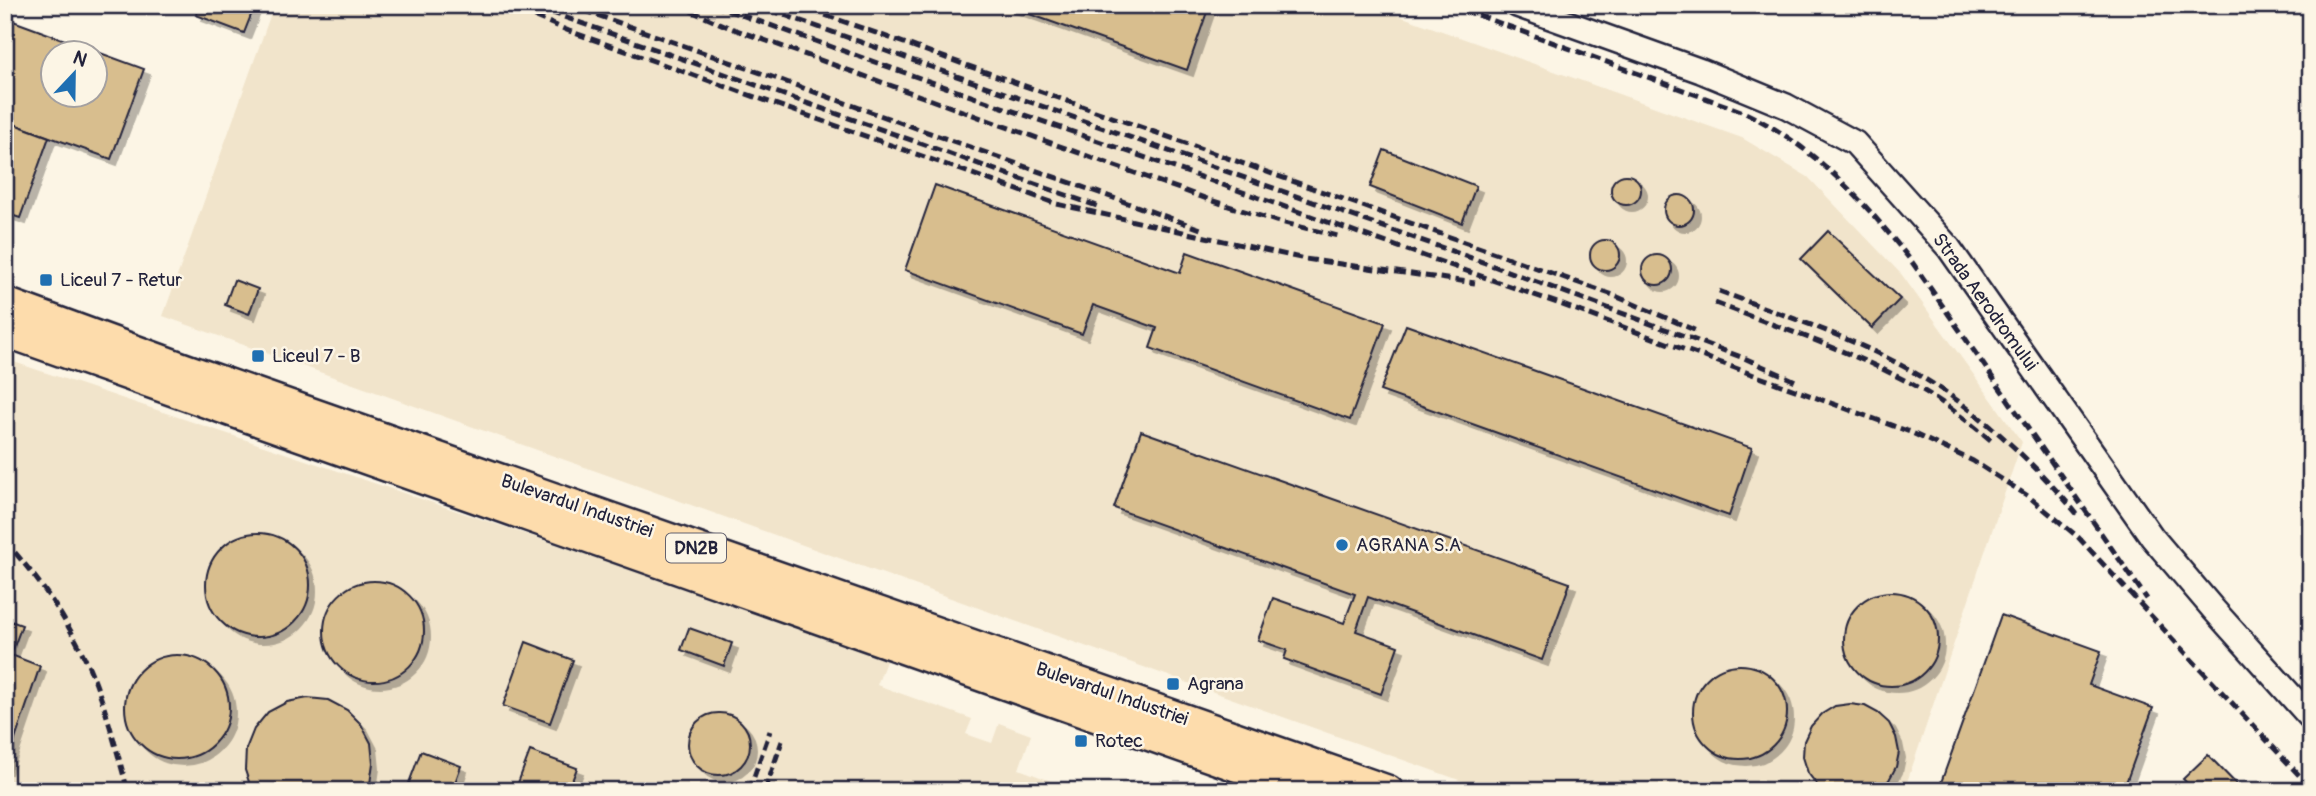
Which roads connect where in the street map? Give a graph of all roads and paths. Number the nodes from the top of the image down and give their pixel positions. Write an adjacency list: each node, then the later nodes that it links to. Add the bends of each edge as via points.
1 (1517, 5): 4 (street, Strada Aerodromului, via 1786,106 1855,144 1949,248 2152,537)
2 (5, 303): 6 (main road, Bulevardul Industriei / DN2B)
3 (5, 331): 5 (main road, Bulevardul Industriei / DN2B)
4 (2311, 718)
5 (1308, 791)
6 (1388, 791)

